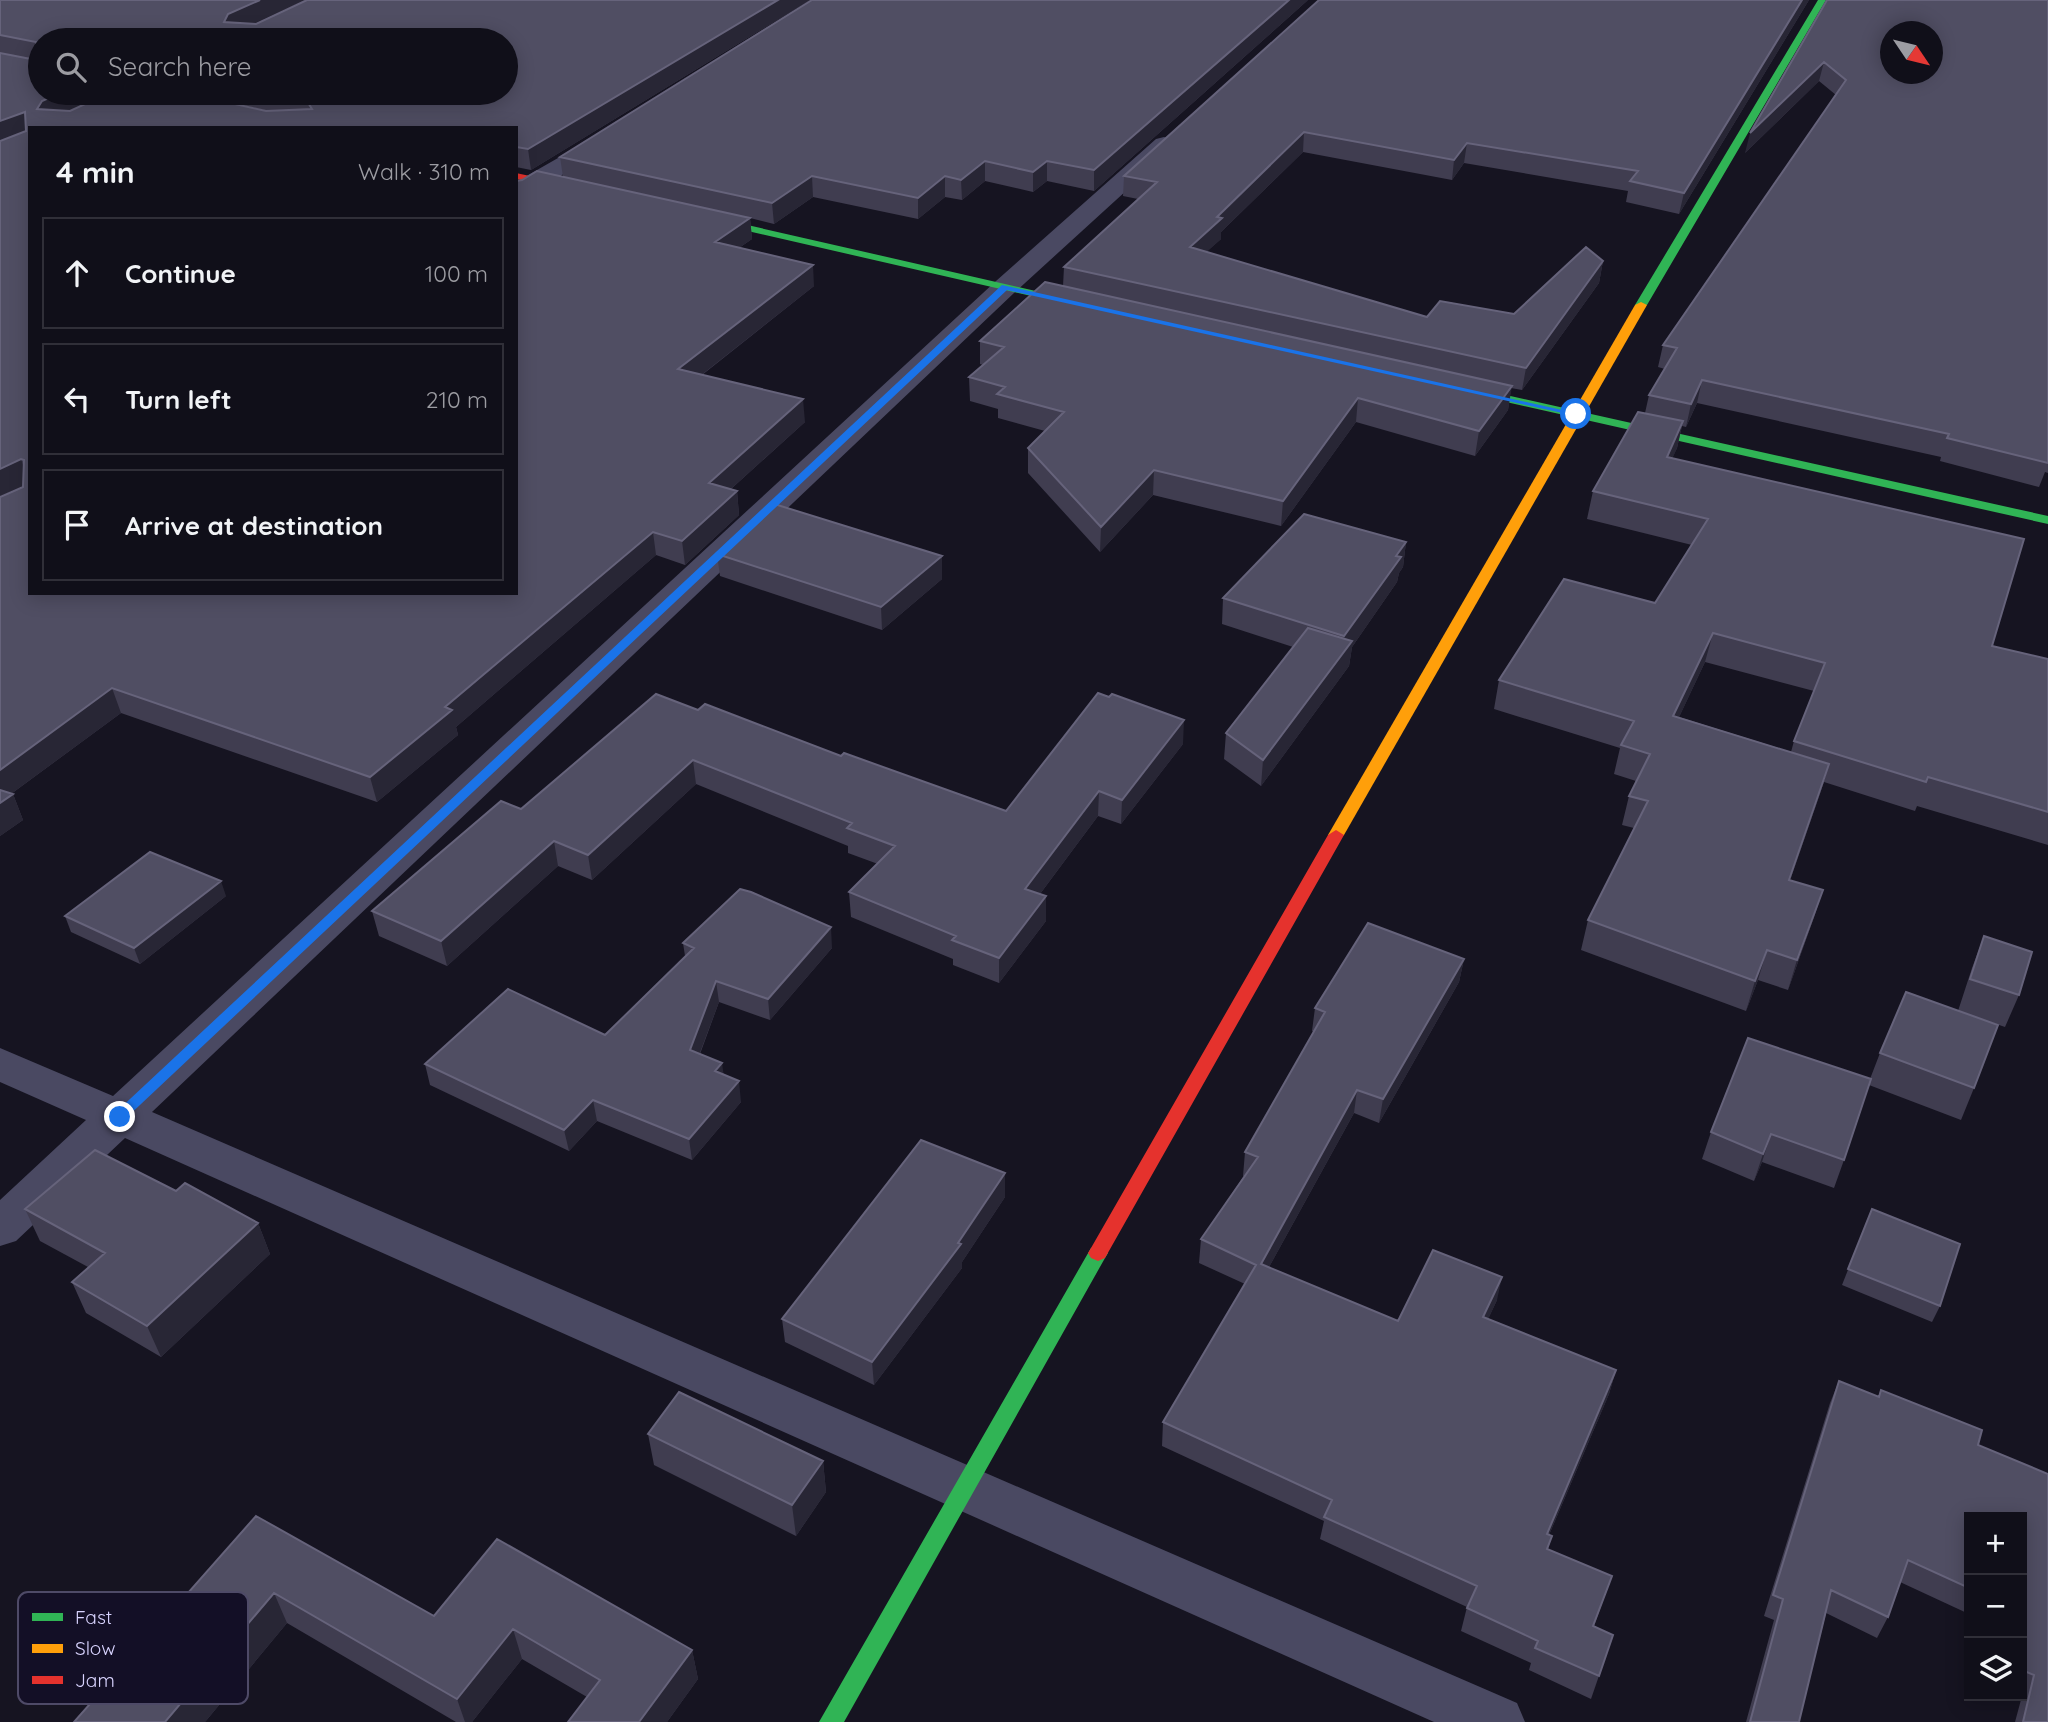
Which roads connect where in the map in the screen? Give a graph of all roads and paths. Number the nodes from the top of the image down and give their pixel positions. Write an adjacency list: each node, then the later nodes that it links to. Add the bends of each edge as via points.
1 (1822, 0): 10 (street)
2 (1190, 120): 7 (street)
3 (630, 123): 4 (street)
4 (527, 178): 5 (street)
5 (590, 192)
6 (684, 214): 7 (street)
7 (1005, 287): 8 (street); 13 (street)
8 (1100, 308)
9 (1440, 384): 10 (street)
10 (1576, 414): 11 (street); 15 (street)
11 (2048, 520)
12 (0, 1064): 13 (street)
13 (120, 1117): 14 (street); 15 (street)
14 (0, 1228)
15 (964, 1486): 16 (street); 17 (street)
16 (831, 1722)
17 (1497, 1722)

